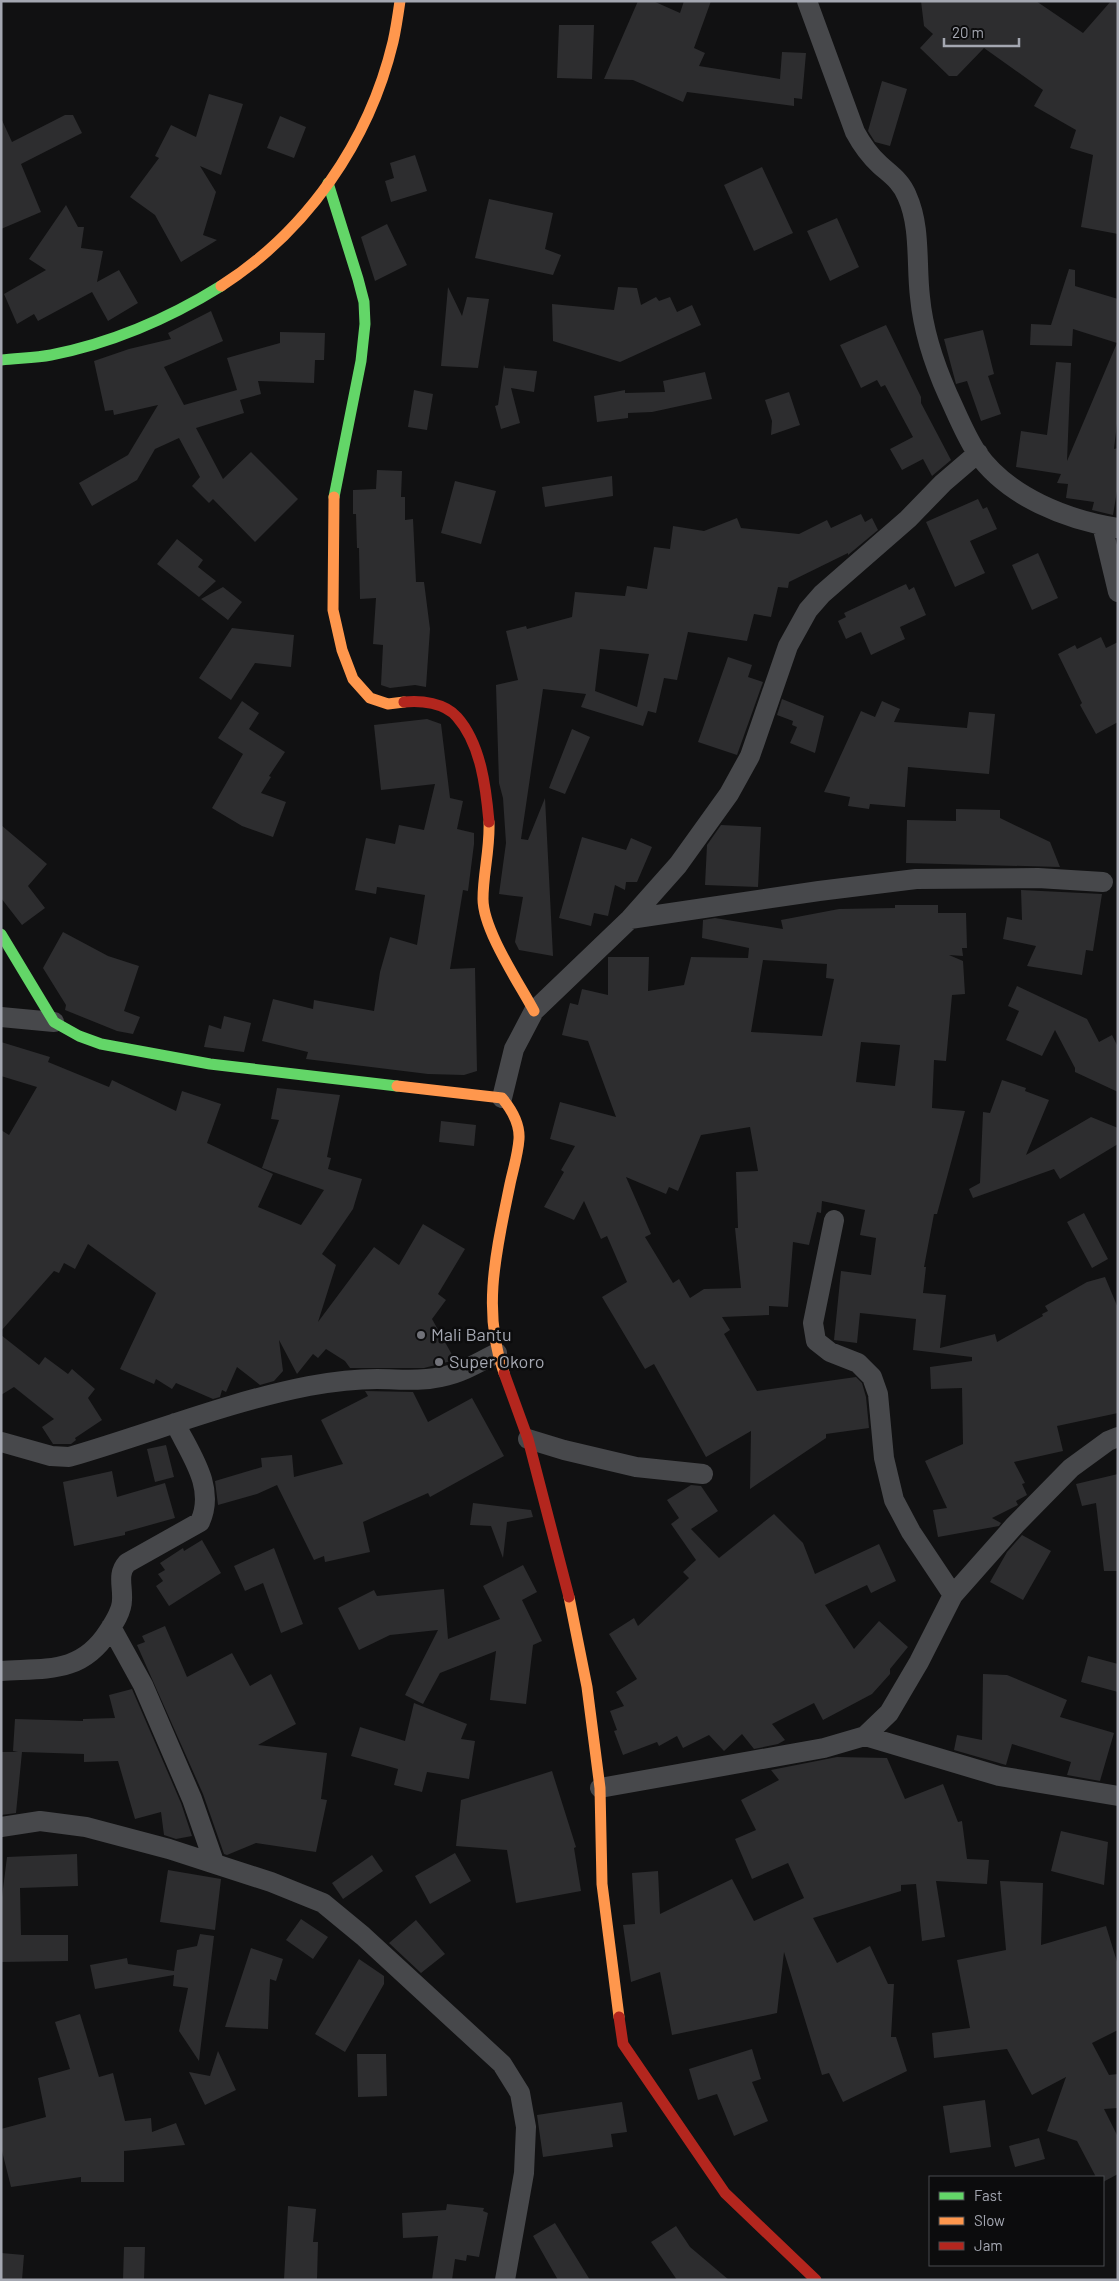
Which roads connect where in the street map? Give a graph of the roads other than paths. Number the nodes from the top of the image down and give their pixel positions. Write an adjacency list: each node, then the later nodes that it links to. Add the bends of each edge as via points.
1 (400, 1): 3 (main road, via 392,48 363,123 340,168)
2 (807, 1): 5 (street, via 855,132 865,150 898,179 908,196 916,237 920,299 937,370)
3 (328, 183): 4 (main road, via 306,214 254,263 196,302 138,330 94,346 28,359); 11 (main road, via 358,279 365,324 332,506 332,610 353,679 370,698 388,704 416,701 442,706 457,716 472,740 487,798 490,844 483,900 488,925)
4 (1, 360)
5 (978, 453): 6 (street, via 1004,481 1030,498 1074,518); 9 (street, via 808,610 788,646 750,756 729,794 678,865)
6 (1110, 527): 7 (street)
7 (1118, 592)
8 (1103, 882): 9 (street, via 1038,878 916,880 820,890)
9 (630, 919): 11 (street)
10 (1, 934): 13 (main road)
11 (534, 1011): 14 (street, via 514,1048)
12 (1, 1017): 13 (street)
13 (54, 1022): 14 (main road, via 101,1044 210,1064)
14 (502, 1098): 16 (main road, via 515,1115 519,1138 496,1252 491,1302)
15 (834, 1220): 22 (street, via 813,1323 816,1341 830,1352 858,1363 872,1377 878,1394 884,1458 894,1500 911,1532)
16 (497, 1353): 17 (street, via 460,1372 440,1378 353,1380 310,1386); 19 (main road)
17 (175, 1423): 20 (street, via 69,1458); 23 (street, via 200,1473 206,1505 200,1522 122,1568 123,1601)
18 (1118, 1437): 22 (street, via 1071,1468)
19 (528, 1439): 21 (street, via 636,1467); 26 (main road, via 564,1576 587,1687)
20 (1, 1442)
21 (703, 1474)
22 (953, 1594): 25 (street, via 889,1714)
23 (111, 1627): 24 (street, via 101,1642 76,1662 58,1667); 29 (street, via 143,1685 192,1799)
24 (1, 1670)
25 (865, 1736): 26 (street, via 824,1748); 27 (street, via 999,1776)
26 (600, 1788): 31 (main road, via 602,1884 623,2044 725,2193)
27 (1118, 1796)
28 (1, 1827): 29 (street, via 40,1821 86,1827)
29 (214, 1862): 30 (street, via 323,1903 364,1936 502,2064 520,2093 526,2127 524,2174)
30 (505, 2280)
31 (816, 2280)

